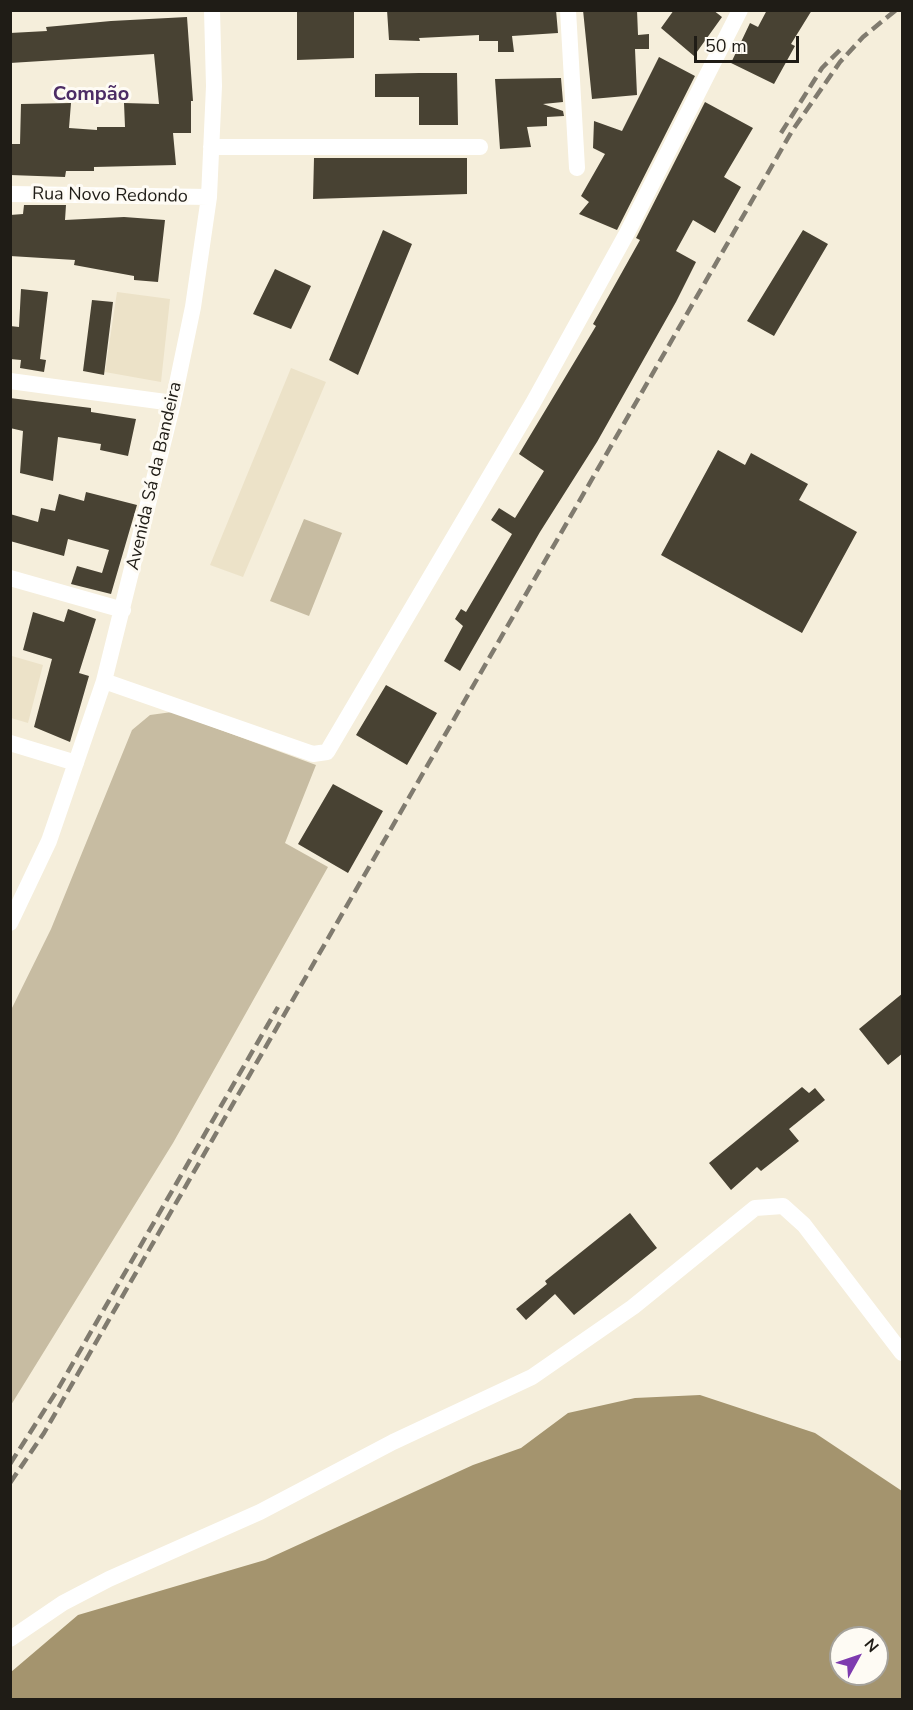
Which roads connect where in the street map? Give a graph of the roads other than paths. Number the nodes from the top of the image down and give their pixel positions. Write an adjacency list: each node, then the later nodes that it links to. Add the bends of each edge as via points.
1 (212, 10): 4 (street, Avenida Sá da Bandeira)
2 (568, 10): 6 (street)
3 (740, 10): 13 (street, via 627,233 533,403 327,752 313,754)
4 (211, 147): 5 (street); 8 (street, Avenida Sá da Bandeira)
5 (480, 147)
6 (577, 168)
7 (10, 194): 8 (street, Rua Novo Redondo)
8 (209, 197): 10 (street, Avenida Sá da Bandeira, via 193,308)
9 (10, 381): 10 (street)
10 (173, 403): 12 (street, Avenida Sá da Bandeira)
11 (10, 578): 12 (street)
12 (123, 610): 13 (street, Avenida Sá da Bandeira)
13 (104, 681): 15 (street, Avenida Sá da Bandeira)
14 (10, 743): 15 (street)
15 (76, 763): 16 (street, Avenida Sá da Bandeira, via 49,841)
16 (10, 923)
17 (903, 1353): 18 (street, via 804,1225 783,1206 755,1208 633,1306 532,1377 393,1442 260,1512 109,1579 63,1603)
18 (10, 1639)

